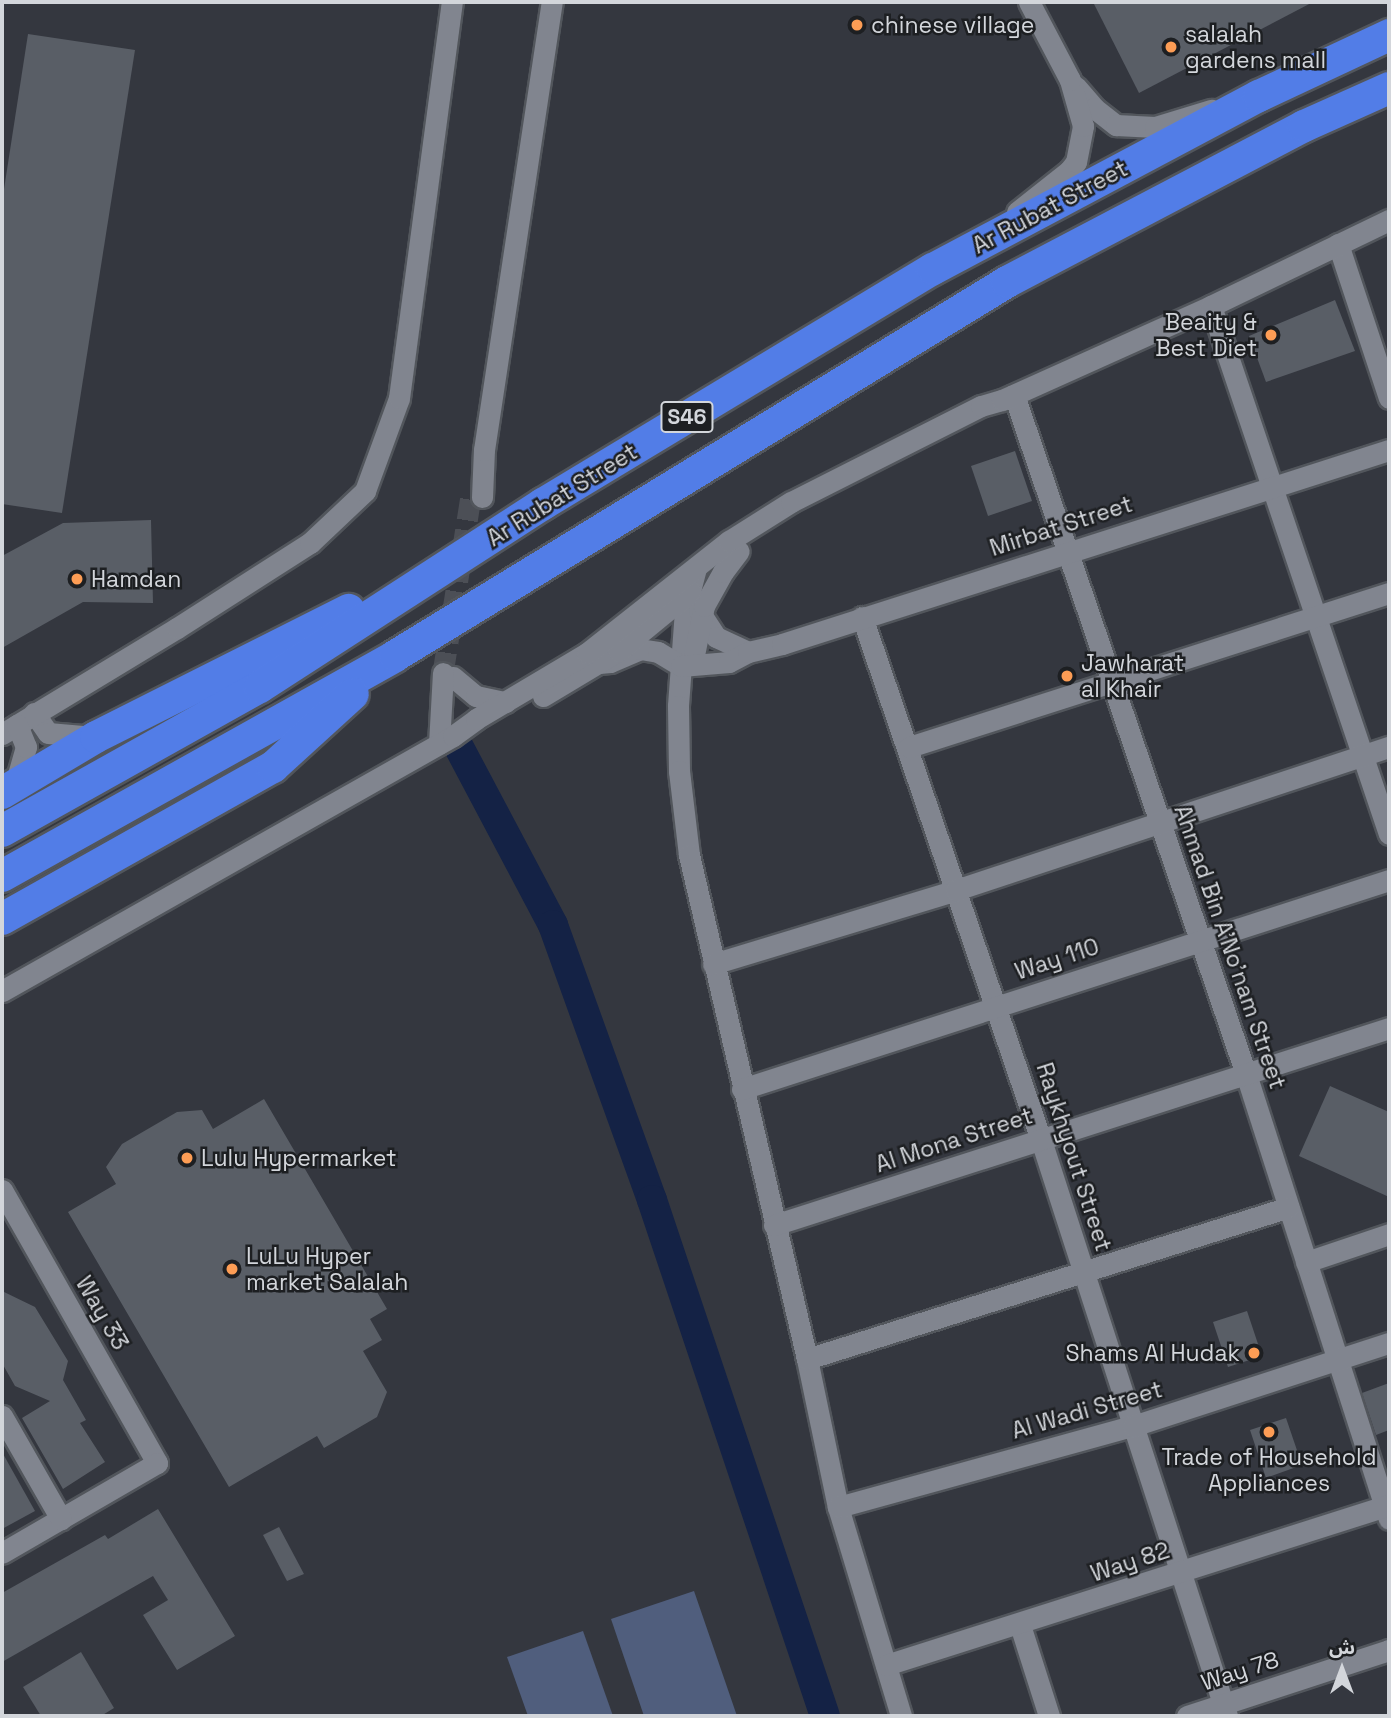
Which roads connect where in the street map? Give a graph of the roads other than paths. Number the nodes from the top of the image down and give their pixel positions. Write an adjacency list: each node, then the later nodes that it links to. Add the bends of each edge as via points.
1 (452, 2): 31 (street, via 399,398 365,491 310,543)
2 (552, 2): 16 (street)
3 (1029, 2): 5 (street)
4 (1389, 35): 7 (highway, Ar Rubat Street / S46)
5 (1070, 80): 7 (street, via 1105,118 1134,127 1155,127); 10 (street, via 1083,126 1076,162 1018,211)
6 (1389, 88): 26 (highway, Ar Rubat Street / S46, via 1304,126 1007,282)
7 (1259, 96): 10 (highway, Ar Rubat Street / S46)
8 (1389, 220): 9 (street)
9 (1338, 244): 11 (street); 13 (street)
10 (933, 269): 19 (highway, Ar Rubat Street / S46, via 543,504)
11 (1211, 306): 12 (street); 15 (street)
12 (1008, 398): 17 (street, via 804,508); 18 (street, Ahmad Bin A'No'nam Street); 20 (street, via 981,406 818,487 729,541 697,567)
13 (1389, 398)
14 (1389, 450): 15 (street, Mirbat Street)
15 (1273, 486): 18 (street, Mirbat Street); 23 (street)
16 (477, 497)
17 (739, 551): 20 (street); 24 (street, via 716,582)
18 (1068, 551): 22 (street, Mirbat Street); 29 (street, Ahmad Bin A'No'nam Street)
19 (429, 580): 32 (highway, via 370,599); 39 (highway, Ar Rubat Street / S46, via 260,687)
20 (676, 593): 24 (street, via 696,605); 27 (street); 28 (street); 30 (street)
21 (1389, 593): 23 (street)
22 (862, 617): 25 (street, Mirbat Street); 34 (street, Raykhyout Street)
23 (1315, 617): 29 (street); 36 (street)
24 (700, 618): 25 (street, via 725,644); 28 (street)
25 (748, 652): 28 (street, Mirbat Street, via 729,662)
26 (395, 656): 41 (highway, Ar Rubat Street / S46); 44 (highway, via 273,766)
27 (599, 663): 28 (street, via 640,649); 33 (street, via 485,728)
28 (686, 666): 46 (street, via 678,706 682,813)
29 (1114, 682): 34 (street); 38 (street, Ahmad Bin A'No'nam Street)
30 (505, 702): 33 (street); 33 (street, via 476,696 450,674)
31 (18, 724): 32 (street, via 48,733); 37 (street, via 26,747)
32 (96, 737): 37 (highway)
33 (446, 740): 47 (street)
34 (909, 747): 43 (street, Raykhyout Street)
35 (1389, 747): 36 (street)
36 (1362, 756): 38 (street); 40 (street)
37 (8, 789)
38 (1160, 823): 43 (street); 45 (street, Ahmad Bin A'No'nam Street)
39 (2, 831)
40 (1389, 834)
41 (2, 876)
42 (1389, 880): 45 (street, Way 110)
43 (956, 890): 46 (street); 48 (street, Raykhyout Street)
44 (2, 919)
45 (1201, 941): 48 (street, Way 110); 50 (street, Ahmad Bin A'No'nam Street)
46 (713, 964): 51 (street)
47 (2, 991)
48 (996, 1007): 51 (street, Way 110); 52 (street, Raykhyout Street)
49 (1389, 1028): 50 (street, Al Mona Street)
50 (1246, 1074): 52 (street, Al Mona Street); 54 (street, Ahmad Bin A'No'nam Street)
51 (742, 1089): 55 (street)
52 (1041, 1140): 55 (street, Al Mona Street); 58 (street, Raykhyout Street)
53 (2, 1190): 66 (street, Way 33, via 157,1463)
54 (1289, 1207): 57 (street, Ahmad Bin A'No'nam Street); 58 (street)
55 (774, 1225): 60 (street)
56 (1389, 1234): 57 (street)
57 (1306, 1262): 61 (street, Ahmad Bin A'No'nam Street)
58 (1084, 1272): 60 (street); 62 (street, Raykhyout Street)
59 (1389, 1343): 61 (street, Al Wadi Street)
60 (807, 1359): 64 (street)
61 (1338, 1360): 62 (street, Al Wadi Street); 65 (street, Ahmad Bin A'No'nam Street)
62 (1133, 1426): 64 (street, Al Wadi Street); 68 (street, Raykhyout Street)
63 (4, 1428): 66 (street)
64 (838, 1507): 71 (street)
65 (1388, 1510): 68 (street, Way 82)
66 (61, 1519): 67 (street)
67 (2, 1553)
68 (1181, 1573): 69 (street, Way 82); 72 (street, Raykhyout Street)
69 (1020, 1625): 71 (street, Way 82); 74 (street)
70 (1389, 1650): 72 (street, Way 78)
71 (886, 1665): 73 (street)
72 (1225, 1710): 75 (street, Way 78)
73 (901, 1716)
74 (1049, 1716)
75 (1187, 1716)

